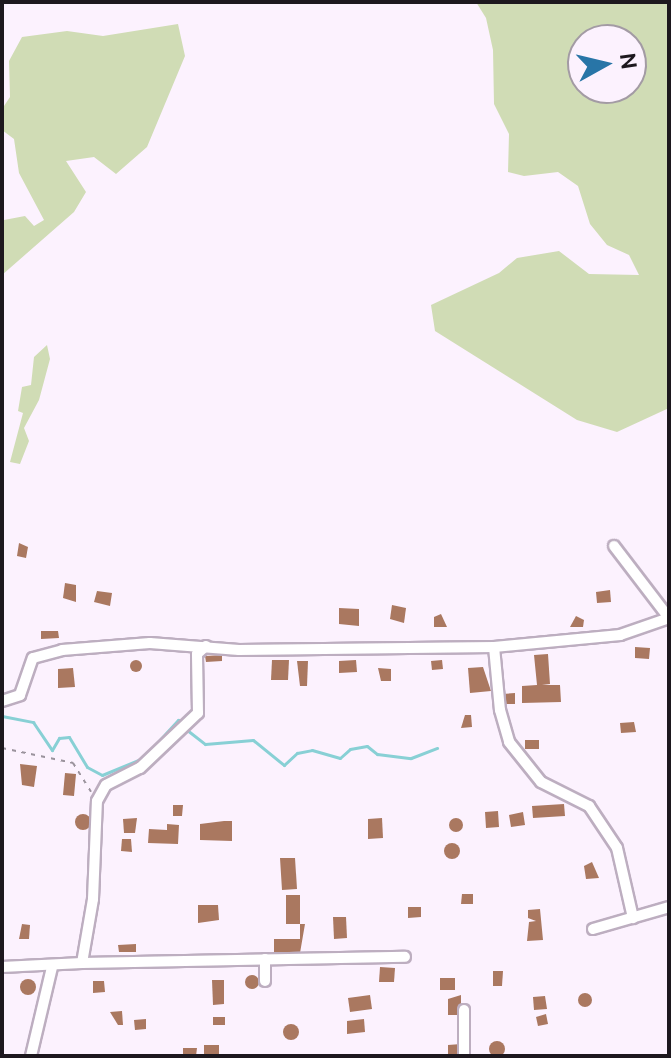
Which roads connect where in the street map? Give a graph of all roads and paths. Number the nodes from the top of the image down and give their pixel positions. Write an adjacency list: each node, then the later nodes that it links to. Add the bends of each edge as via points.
1 (614, 546): 2 (street)
2 (669, 618): 4 (street, via 620,635)
3 (206, 646): 4 (street); 5 (street, via 97,645 39,654 26,667 20,695); 7 (street, via 197,654 198,713 140,768 106,785)
4 (494, 647): 9 (street, via 509,742 541,782 589,806 617,848)
5 (2, 701)
6 (2, 748): 7 (path, via 73,763)
7 (97, 801): 13 (street, via 93,899)
8 (669, 907): 9 (street)
9 (633, 918): 10 (street)
10 (593, 929)
11 (405, 957): 12 (street)
12 (265, 959): 13 (street); 16 (street)
13 (82, 963): 15 (street)
14 (2, 967): 15 (street)
15 (52, 967): 18 (street)
16 (265, 981)
17 (464, 1010): 19 (street)
18 (31, 1056)
19 (464, 1056)

